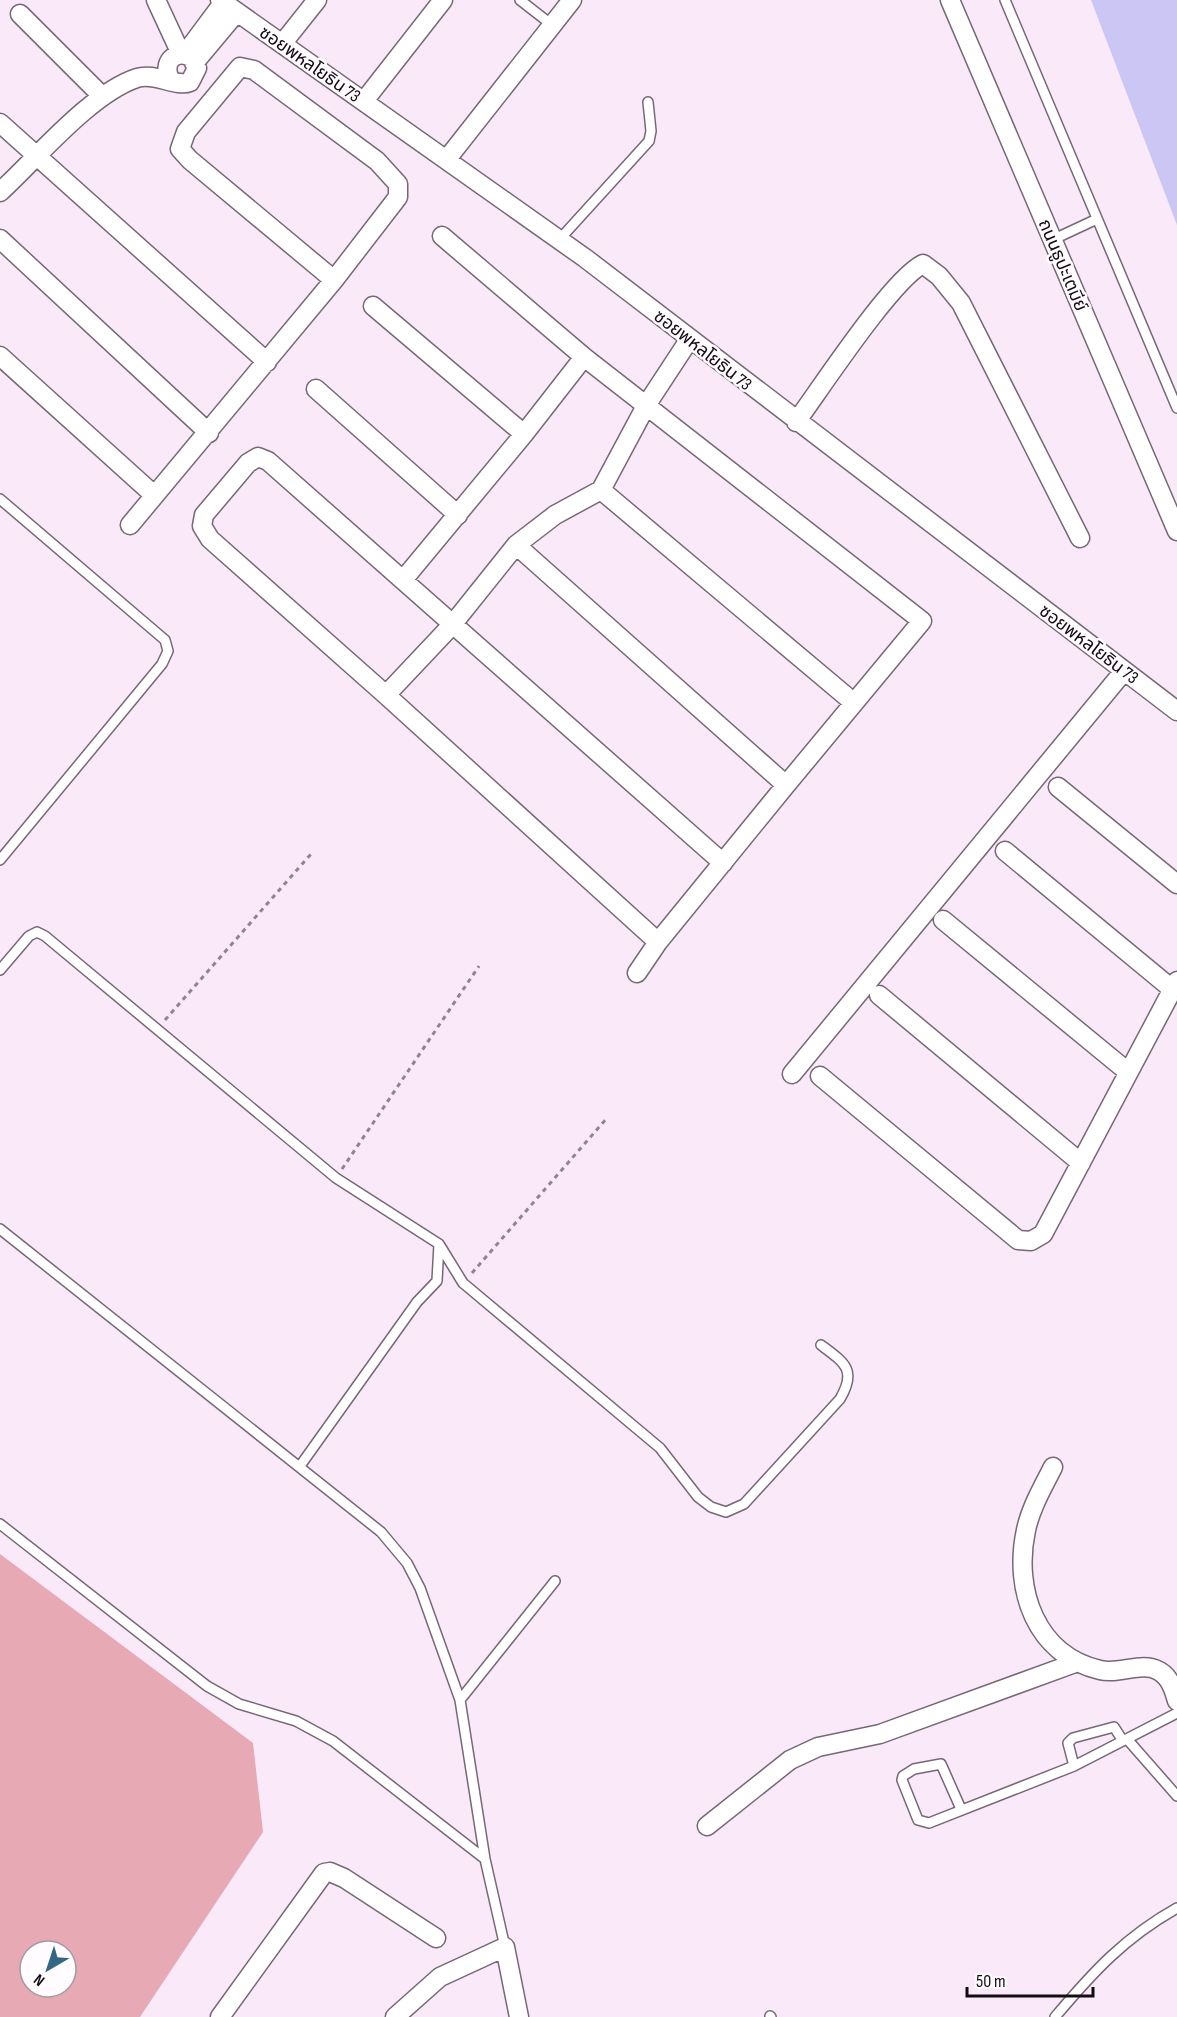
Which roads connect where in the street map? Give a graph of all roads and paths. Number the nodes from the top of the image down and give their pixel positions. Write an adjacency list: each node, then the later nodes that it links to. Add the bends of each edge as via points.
1 (156, 0): 12 (street)
2 (317, 0): 11 (street)
3 (443, 0): 17 (street)
4 (520, 0): 10 (lane)
5 (572, 0): 10 (street)
6 (950, 0): 27 (street, ถนนธูปะเตมีย์)
7 (1005, 0): 23 (lane)
8 (226, 5): 11 (street, ซอยพหลโยธิน 73); 12 (street)
9 (20, 15): 15 (street)
10 (552, 25): 21 (street)
11 (282, 45): 17 (street, ซอยพหลโยธิน 73)
12 (187, 57): 13 (street, via 173,57 167,63); 14 (street, via 197,73)
13 (170, 79): 14 (street, via 179,84); 15 (street, via 139,77)
14 (190, 82): 16 (street)
15 (101, 95): 20 (street)
16 (215, 95): 28 (street, via 186,132 180,149); 28 (street, via 235,71 247,67 254,70 377,161 398,184 395,202)
17 (364, 101): 21 (street, ซอยพหลโยธิน 73)
18 (648, 102): 26 (lane, via 649,141)
19 (0, 123): 20 (street)
20 (37, 158): 22 (street); 33 (street)
21 (447, 159): 26 (street, ซอยพหลโยธิน 73)
22 (0, 192)
23 (1097, 219): 27 (lane); 36 (lane)
24 (442, 236): 32 (street)
25 (0, 239): 38 (street)
26 (559, 240): 30 (street, ซอยพหลโยธิน 73)
27 (1052, 240): 45 (street, ถนนธูปะเตมีย์)
28 (334, 280): 33 (street)
29 (373, 306): 39 (street)
30 (689, 340): 35 (street); 37 (street, ซอยพหลโยธิน 73)
31 (0, 356): 41 (street)
32 (584, 357): 35 (street); 39 (street)
33 (267, 362): 38 (street)
34 (316, 389): 43 (street)
35 (647, 404): 40 (street); 52 (street, via 922,621)
36 (1177, 408)
37 (796, 422): 46 (street, via 889,296 912,270 923,264 962,303); 50 (street, ซอยพหลโยธิน 73)
38 (209, 433): 41 (street)
39 (524, 434): 43 (street)
40 (601, 490): 47 (street, via 555,515); 52 (street)
41 (154, 495): 44 (street)
42 (0, 499): 58 (lane, via 165,640 168,651 162,664)
43 (458, 515): 48 (street)
44 (130, 525)
45 (1177, 531)
46 (1080, 538)
47 (516, 545): 49 (street); 54 (street)
48 (403, 580): 49 (street); 51 (street, via 268,461 258,457 248,463 204,515 202,526 210,539)
49 (452, 625): 51 (street); 59 (street)
50 (1124, 671): 53 (street, ซอยพหลโยธิน 73); 70 (street)
51 (387, 695): 62 (street)
52 (853, 702): 54 (street)
53 (1177, 711)
54 (786, 785): 59 (street)
55 (1058, 787): 60 (street)
56 (1005, 851): 66 (street)
57 (311, 854): 68 (path)
58 (0, 860)
59 (723, 863): 62 (street)
60 (1177, 884)
61 (943, 920): 69 (street)
62 (658, 942): 65 (street)
63 (479, 966): 74 (path)
64 (0, 970): 68 (lane, via 37,932)
65 (637, 973)
66 (1175, 985): 69 (street)
67 (879, 995): 73 (street)
68 (158, 1028): 74 (lane)
69 (1128, 1072): 73 (street)
70 (792, 1074)
71 (820, 1076): 73 (street, via 1018,1240 1031,1241 1043,1234)
72 (607, 1118): 77 (path)
73 (1081, 1163)
74 (336, 1178): 76 (lane)
75 (0, 1229): 79 (lane)
76 (439, 1244): 77 (lane); 79 (lane, via 436,1281)
77 (463, 1283): 78 (lane, via 660,1448 699,1497 718,1512 744,1504 840,1399 850,1374 843,1363)
78 (820, 1345)
79 (300, 1466): 84 (lane, via 381,1532 407,1563 420,1588)
80 (1053, 1467): 83 (street, via 1026,1531 1025,1592 1038,1627)
81 (0, 1524): 92 (lane, via 207,1686 239,1704 296,1721 333,1741)
82 (555, 1581): 84 (lane)
83 (1075, 1663): 85 (street, via 1103,1671 1148,1667 1158,1670 1166,1677); 91 (street, via 880,1734 818,1747 790,1760)
84 (460, 1700): 92 (lane)
85 (1177, 1701)
86 (1177, 1713): 87 (lane)
87 (1125, 1740): 88 (lane); 88 (lane, via 1114,1727 1073,1738 1068,1743); 89 (lane)
88 (1074, 1766): 90 (lane)
89 (1177, 1796)
90 (961, 1809): 90 (lane, via 928,1823 918,1820 903,1776 914,1769 941,1764)
91 (707, 1826)
92 (485, 1859): 95 (lane)
93 (1177, 1908): 99 (lane, via 1128,1940 1099,1965)
94 (436, 1938): 96 (street, via 344,1878 324,1873)
95 (505, 1947): 97 (street, via 440,1977); 98 (street)
96 (220, 2017)
97 (395, 2017)
98 (519, 2017)
99 (1055, 2017)

